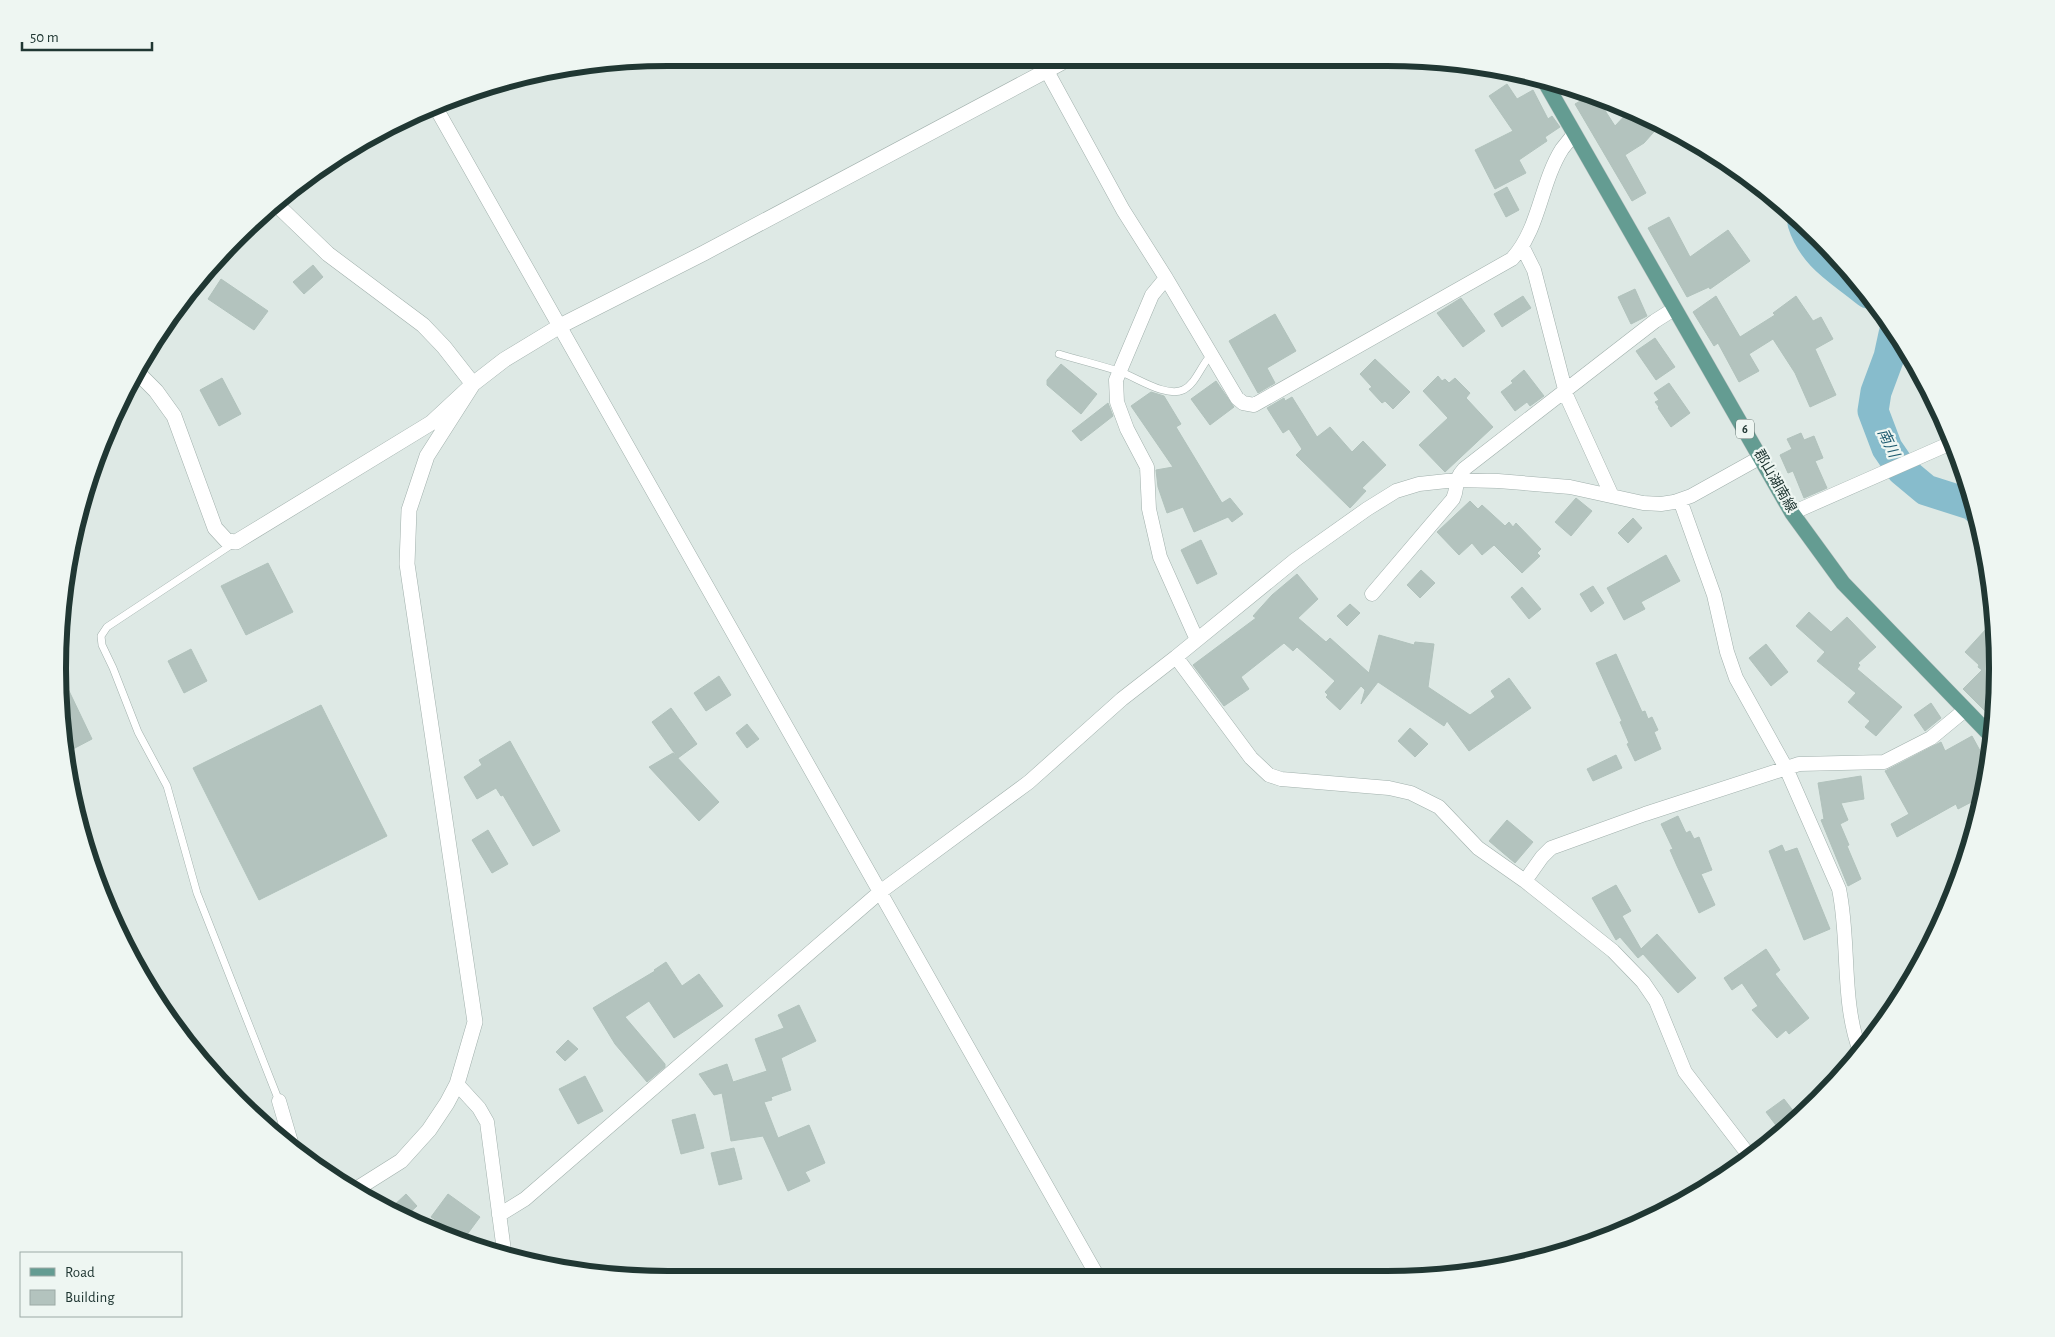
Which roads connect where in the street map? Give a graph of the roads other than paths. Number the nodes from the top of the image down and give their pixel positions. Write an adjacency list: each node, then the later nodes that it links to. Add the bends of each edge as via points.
1 (1056, 66): 2 (street)
2 (1047, 71): 8 (street, via 1123,210); 10 (street)
3 (1549, 89): 5 (main road, 郡山湖南線 / 6)
4 (438, 112): 10 (street)
5 (1574, 134): 7 (street, via 1554,167); 9 (main road, 郡山湖南線 / 6)
6 (281, 208): 15 (street, via 328,254 423,325)
7 (1522, 246): 12 (street, via 1512,259 1254,405 1243,404 1237,398); 16 (street, via 1534,270)
8 (1166, 278): 12 (street); 13 (street, via 1152,295)
9 (1674, 309): 16 (street); 18 (main road, 郡山湖南線 / 6)
10 (560, 326): 15 (street, via 504,360); 31 (street)
11 (1059, 354): 13 (lane)
12 (1212, 355): 13 (lane, via 1190,384 1178,392 1155,388)
13 (1120, 371): 25 (street, via 1116,380 1119,412 1147,467 1149,509 1160,557)
14 (142, 376): 23 (street, via 174,416 215,528 227,541)
15 (473, 384): 23 (street, via 431,423); 33 (street, via 426,456 409,510 407,564 475,1022)
16 (1565, 390): 19 (street, via 1464,469); 20 (street)
17 (1945, 444): 22 (street)
18 (1760, 457): 21 (street); 22 (main road, 郡山湖南線 / 6)
19 (1456, 480): 20 (street, via 1570,488); 24 (street, via 1453,499); 25 (street, via 1420,484 1396,491 1295,560)
20 (1612, 496): 21 (street, via 1643,503)
21 (1680, 500): 29 (street, via 1714,595 1736,678)
22 (1792, 512): 27 (main road, 郡山湖南線 / 6, via 1843,583)
23 (236, 542): 34 (lane, via 107,627 102,645 138,732 167,786 197,892)
24 (1372, 594)
25 (1197, 640): 26 (street)
26 (1176, 657): 30 (street, via 1251,758 1269,776 1411,793 1439,807 1478,848); 31 (street, via 1122,698 1029,782)
27 (1965, 710): 28 (main road, 郡山湖南線 / 6); 29 (street, via 1931,738 1884,762 1808,763)
28 (1985, 730)
29 (1786, 768): 30 (street, via 1552,848); 32 (street, via 1839,889 1845,959)
30 (1525, 881): 36 (street, via 1613,952 1643,982 1656,1001 1685,1072)
31 (880, 892): 38 (street, via 532,1193); 40 (street)
32 (1858, 1042)
33 (457, 1084): 37 (street, via 429,1130 401,1161); 38 (street, via 487,1122)
34 (279, 1101): 35 (street)
35 (290, 1136)
36 (1746, 1151)
37 (361, 1186)
38 (499, 1216): 39 (street)
39 (503, 1247)
40 (1095, 1271)

